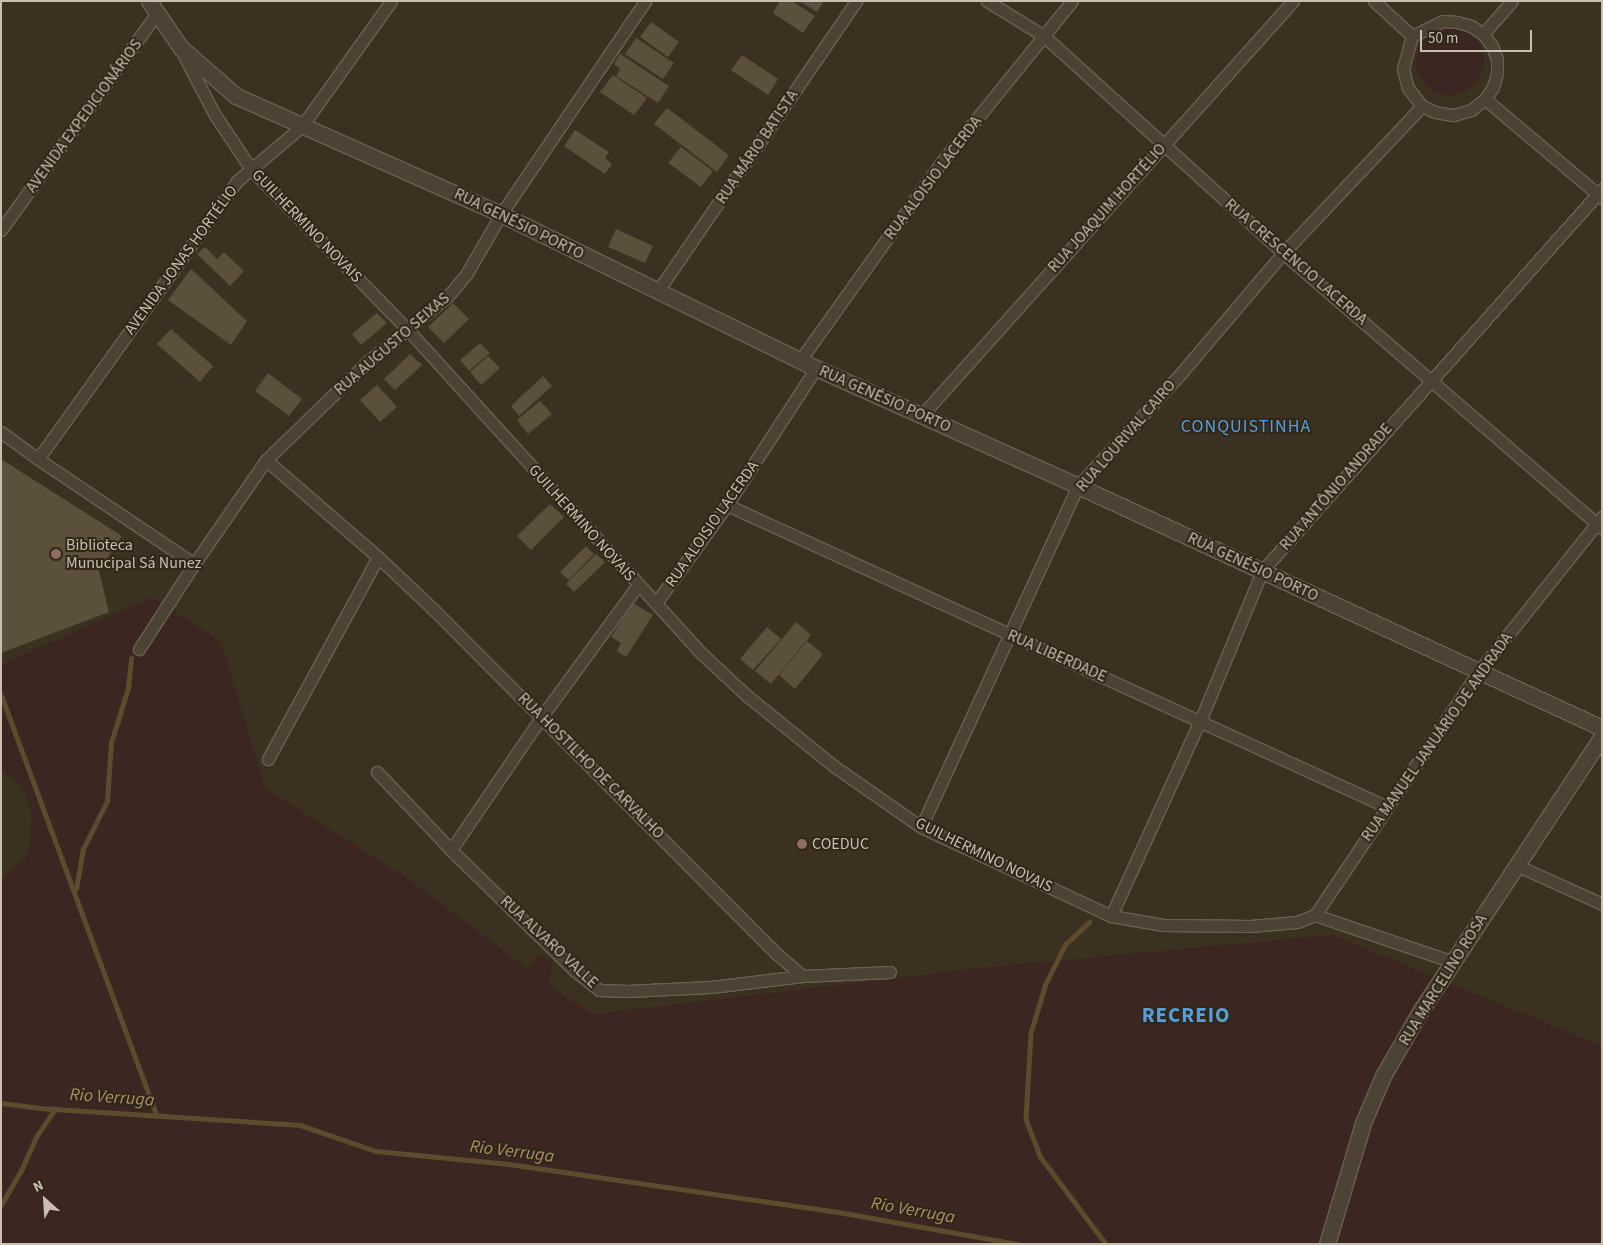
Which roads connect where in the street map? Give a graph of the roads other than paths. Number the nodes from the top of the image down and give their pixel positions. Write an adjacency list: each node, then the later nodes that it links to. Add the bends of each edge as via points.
1 (391, 1): 16 (street, AVENIDA JONAS HORTÉLIO)
2 (645, 1): 20 (street, RUA AUGUSTO SEIXAS)
3 (856, 1): 23 (street, RUA MÁRIO BATISTA)
4 (987, 1): 11 (street, RUA CRESCENCIO LACERDA)
5 (1072, 1): 11 (street, RUA ALOISIO LACERDA)
6 (1293, 1): 17 (street, RUA JOAQUIM HORTÉLIO)
7 (1374, 1): 12 (street)
8 (1512, 1): 10 (street)
9 (157, 5): 13 (street, GUILHERMINO NOVAIS); 21 (street, AVENIDA EXPEDICIONÁRIOS)
10 (1483, 34): 12 (street, via 1471,26 1443,21); 14 (street, via 1497,59 1493,87)
11 (1044, 36): 17 (street, RUA CRESCENCIO LACERDA); 25 (street, RUA ALOISIO LACERDA, via 940,164)
12 (1412, 36): 15 (street, via 1403,69 1408,88)
13 (181, 48): 16 (street, RUA GENÉSIO PORTO, via 236,96); 18 (street, GUILHERMINO NOVAIS, via 201,91)
14 (1485, 99): 15 (street, via 1470,110 1453,115); 19 (street)
15 (1422, 106): 22 (street, RUA LOURIVAL CAIRO)
16 (302, 126): 18 (street, AVENIDA JONAS HORTÉLIO); 20 (street, RUA GENÉSIO PORTO)
17 (1164, 144): 22 (street, RUA CRESCENCIO LACERDA); 28 (street, RUA JOAQUIM HORTÉLIO)
18 (252, 169): 24 (street, GUILHERMINO NOVAIS); 30 (street, AVENIDA JONAS HORTÉLIO, via 237,181)
19 (1600, 194): 27 (street, RUA ANTÔNIO ANDRADE)
20 (501, 214): 23 (street, RUA GENÉSIO PORTO); 24 (street, RUA AUGUSTO SEIXAS, via 455,288)
21 (1, 230)
22 (1283, 253): 27 (street, RUA CRESCENCIO LACERDA); 32 (street, RUA LOURIVAL CAIRO, via 1182,372)
23 (657, 292): 25 (street, RUA GENÉSIO PORTO)
24 (408, 330): 31 (street, RUA AUGUSTO SEIXAS, via 368,362); 38 (street, GUILHERMINO NOVAIS)
25 (802, 359): 26 (street, RUA GENÉSIO PORTO)
26 (816, 368): 28 (street, RUA GENÉSIO PORTO); 33 (street, RUA ALOISIO LACERDA)
27 (1431, 379): 34 (street, RUA CRESCENCIO LACERDA); 37 (street, RUA ANTÔNIO ANDRADE)
28 (921, 416): 32 (street, RUA GENÉSIO PORTO)
29 (1, 432): 30 (street)
30 (38, 459): 36 (street)
31 (266, 460): 35 (street, RUA HOSTILHO DE CARVALHO); 36 (street, RUA AUGUSTO SEIXAS)
32 (1078, 486): 37 (street, RUA GENÉSIO PORTO); 40 (street, RUA LOURIVAL CAIRO)
33 (728, 505): 39 (street, RUA ALOISIO LACERDA); 40 (street, RUA LIBERDADE)
34 (1600, 523): 42 (street, RUA MANUEL JANUÁRIO DE ANDRADA)
35 (378, 558): 43 (street, RUA HOSTILHO DE CARVALHO); 47 (street)
36 (194, 564): 41 (street, RUA AUGUSTO SEIXAS)
37 (1262, 570): 42 (street, RUA GENÉSIO PORTO); 44 (street, RUA ANTÔNIO ANDRADE)
38 (638, 585): 39 (street, GUILHERMINO NOVAIS); 43 (street, RUA ALOISIO LACERDA)
39 (656, 603): 50 (street, GUILHERMINO NOVAIS, via 701,653 746,695 835,767)
40 (1010, 635): 44 (street, RUA LIBERDADE); 50 (street, RUA LOURIVAL CAIRO)
41 (139, 649)
42 (1479, 671): 45 (street, RUA GENÉSIO PORTO); 49 (street, RUA MANUEL JANUÁRIO DE ANDRADA)
43 (542, 716): 51 (street, RUA ALOISIO LACERDA); 58 (street, RUA HOSTILHO DE CARVALHO)
44 (1200, 721): 49 (street, RUA LIBERDADE); 54 (street, RUA ANTÔNIO ANDRADE)
45 (1602, 728)
46 (1602, 737): 52 (street, RUA MARCELINO ROSA)
47 (268, 758)
48 (377, 772): 51 (street, RUA ALVARO VALLE)
49 (1387, 807): 55 (street, RUA MANUEL JANUÁRIO DE ANDRADA)
50 (921, 827): 54 (street, GUILHERMINO NOVAIS)
51 (451, 850): 58 (street, RUA ALVARO VALLE, via 575,971 599,990 627,992 711,987)
52 (1516, 865): 53 (street); 56 (street, RUA MARCELINO ROSA)
53 (1602, 904)
54 (1111, 916): 55 (street, GUILHERMINO NOVAIS, via 1163,925 1250,926 1297,922)
55 (1315, 916): 56 (street)
56 (1453, 962): 59 (street, RUA MARCELINO ROSA, via 1383,1076 1362,1123)
57 (890, 972): 58 (street, RUA ALVARO VALLE)
58 (802, 976)
59 (1327, 1244)

